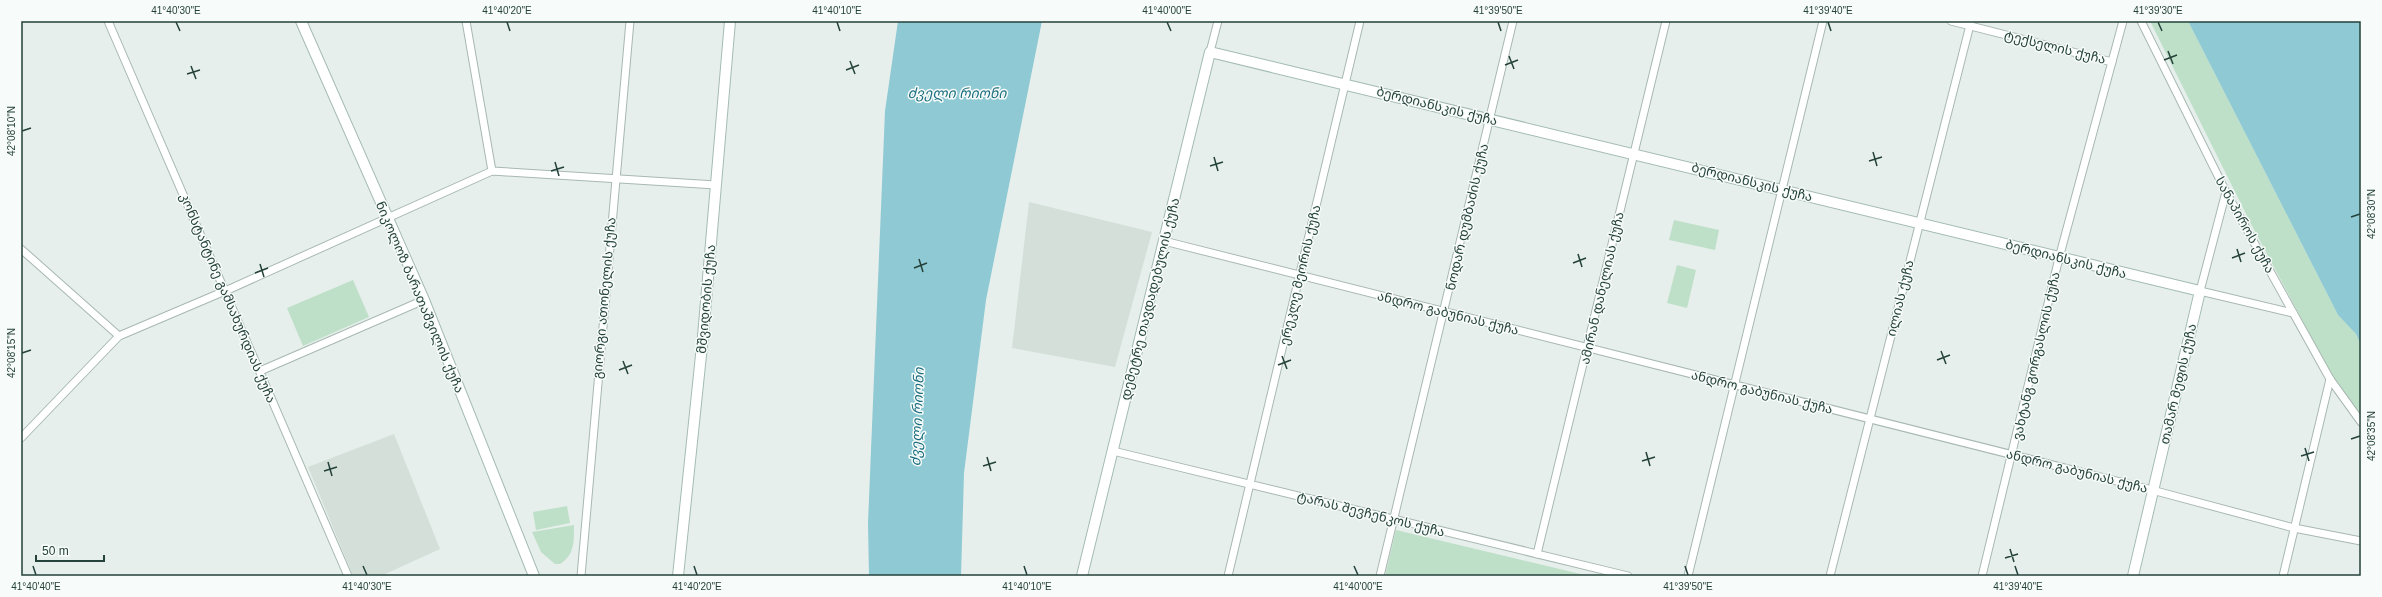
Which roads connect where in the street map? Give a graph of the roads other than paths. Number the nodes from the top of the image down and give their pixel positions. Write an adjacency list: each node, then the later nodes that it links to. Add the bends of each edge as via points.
1 (108, 21): 31 (street, კონსტანტინე გამსახურდიას ქუჩა)
2 (301, 21): 25 (street, ნიკოლოზ ბარათაშვილის ქუჩა)
3 (466, 21): 20 (street)
4 (630, 21): 21 (street, გიორგი ათონელის ქუჩა)
5 (730, 21): 22 (street, მშვიდობის ქუჩა)
6 (1218, 21): 15 (street, დემეტრე თავდადებულის ქუჩა)
7 (1360, 21): 17 (street, ერეკლე მეორის ქუჩა)
8 (1513, 21): 18 (street, ნოდარ დუმბაძის ქუჩა)
9 (1666, 21): 19 (street, ამირან დანელიას ქუჩა)
10 (1823, 21): 23 (street)
11 (1951, 21): 14 (street, ტექსელის ქუჩა)
12 (2123, 21): 16 (street, ვახტანგ გორგასლის ქუჩა)
13 (2141, 21): 24 (street, სანაპიროს ქუჩა)
14 (1970, 23): 16 (street, ტექსელის ქუჩა); 26 (street, ილიას ქუჩა)
15 (1210, 52): 17 (street, ბერდიანსკის ქუჩა); 27 (street, დემეტრე თავდადებულის ქუჩა)
16 (2112, 62): 29 (street, ვახტანგ გორგასლის ქუჩა)
17 (1345, 84): 18 (street, ბერდიანსკის ქუჩა); 30 (street, ერეკლე მეორის ქუჩა)
18 (1490, 120): 19 (street, ბერდიანსკის ქუჩა); 34 (street, ნოდარ დუმბაძის ქუჩა)
19 (1634, 154): 23 (street, ბერდიანსკის ქუჩა); 37 (street, ამირან დანელიას ქუჩა)
20 (492, 171): 21 (street); 25 (street)
21 (615, 178): 22 (street); 54 (street, გიორგი ათონელის ქუჩა)
22 (716, 184): 55 (street, მშვიდობის ქუჩა)
23 (1782, 190): 26 (street, ბერდიანსკის ქუჩა); 40 (street)
24 (2226, 192): 32 (street, თამარ მეფის ქუჩა); 35 (street, სანაპიროს ქუჩა)
25 (387, 219): 31 (street); 33 (street, ნიკოლოზ ბარათაშვილის ქუჩა)
26 (1920, 223): 29 (street, ბერდიანსკის ქუჩა); 41 (street, ილიას ქუჩა)
27 (1164, 241): 30 (street, ანდრო გაბუნიას ქუჩა); 44 (street, დემეტრე თავდადებულის ქუჩა)
28 (21, 249): 36 (street)
29 (2059, 258): 32 (street, ბერდიანსკის ქუჩა); 45 (street, ვახტანგ გორგასლის ქუჩა)
30 (1299, 275): 34 (street, ანდრო გაბუნიას ქუჩა); 46 (street, ერეკლე მეორის ქუჩა)
31 (225, 291): 36 (street); 38 (street, კონსტანტინე გამსახურდიას ქუჩა)
32 (2200, 291): 35 (street, ბერდიანსკის ქუჩა); 47 (street, თამარ მეფის ქუჩა)
33 (424, 300): 38 (street); 53 (street, ნიკოლოზ ბარათაშვილის ქუჩა)
34 (1445, 312): 37 (street, ანდრო გაბუნიას ქუჩა); 48 (street, ნოდარ დუმბაძის ქუჩა)
35 (2293, 313): 39 (street, სანაპიროს ქუჩა)
36 (119, 336): 43 (street)
37 (1588, 348): 40 (street, ანდრო გაბუნიას ქუჩა); 51 (street, ამირან დანელიას ქუჩა)
38 (260, 371): 52 (street, კონსტანტინე გამსახურდიას ქუჩა)
39 (2330, 380): 42 (street, სანაპიროს ქუჩა); 49 (street)
40 (1735, 385): 41 (street, ანდრო გაბუნიას ქუჩა); 60 (street)
41 (1870, 419): 45 (street, ანდრო გაბუნიას ქუჩა); 61 (street, ილიას ქუჩა)
42 (2361, 422)
43 (21, 438)
44 (1113, 451): 46 (street, ტარას შევჩენკოს ქუჩა); 56 (street, დემეტრე თავდადებულის ქუჩა)
45 (2012, 454): 47 (street, ანდრო გაბუნიას ქუჩა); 62 (street, ვახტანგ გორგასლის ქუჩა)
46 (1250, 485): 48 (street, ტარას შევჩენკოს ქუჩა); 57 (street, ერეკლე მეორის ქუჩა)
47 (2152, 490): 49 (street, ანდრო გაბუნიას ქუჩა); 63 (street, თამარ მეფის ქუჩა)
48 (1394, 520): 51 (street, ტარას შევჩენკოს ქუჩა); 58 (street, ნოდარ დუმბაძის ქუჩა)
49 (2294, 528): 50 (street, ანდრო გაბუნიას ქუჩა); 64 (street)
50 (2361, 541)
51 (1537, 554): 59 (street, ტარას შევჩენკოს ქუჩა)
52 (348, 576)
53 (534, 576)
54 (581, 576)
55 (678, 576)
56 (1082, 576)
57 (1228, 576)
58 (1380, 576)
59 (1628, 576)
60 (1688, 576)
61 (1830, 576)
62 (1982, 576)
63 (2133, 576)
64 (2283, 576)

